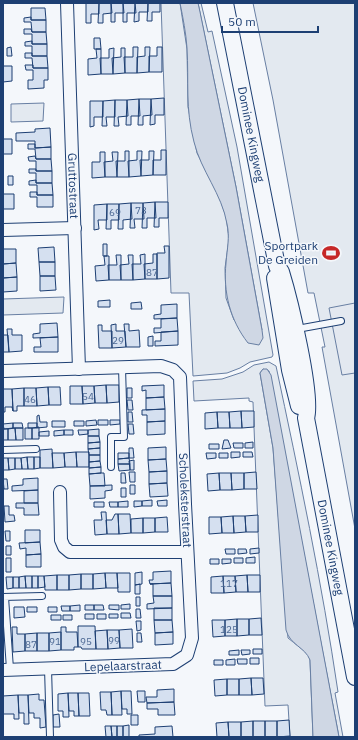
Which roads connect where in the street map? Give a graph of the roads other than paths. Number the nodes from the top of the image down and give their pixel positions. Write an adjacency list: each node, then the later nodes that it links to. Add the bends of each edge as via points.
1 (67, 3): 3 (street, Gruttostraat)
2 (225, 3): 6 (main road, Dominee Kingweg, via 277,266 282,272)
3 (74, 228): 4 (street); 8 (street, Gruttostraat)
4 (3, 230)
5 (341, 321): 6 (lane)
6 (289, 330): 19 (main road, Dominee Kingweg, via 305,383 308,411 306,418)
7 (122, 367): 8 (street, Scholeksterstraat); 12 (lane, via 124,437 110,436); 14 (street, Scholeksterstraat, via 164,366 176,372 182,380)
8 (79, 369): 9 (street, Scholeksterstraat)
9 (3, 371)
10 (36, 448): 11 (lane)
11 (3, 450)
12 (111, 467)
13 (60, 492): 14 (street, Scholeksterstraat, via 61,540 70,552)
14 (188, 552): 17 (street, Lepelaarstraat, via 192,638 187,655 174,664)
15 (42, 596): 16 (lane, Lepelaarstraat)
16 (4, 597): 18 (lane, Lepelaarstraat)
17 (48, 668): 18 (street, Lepelaarstraat); 20 (lane)
18 (6, 670)
19 (355, 677)
20 (50, 737)

